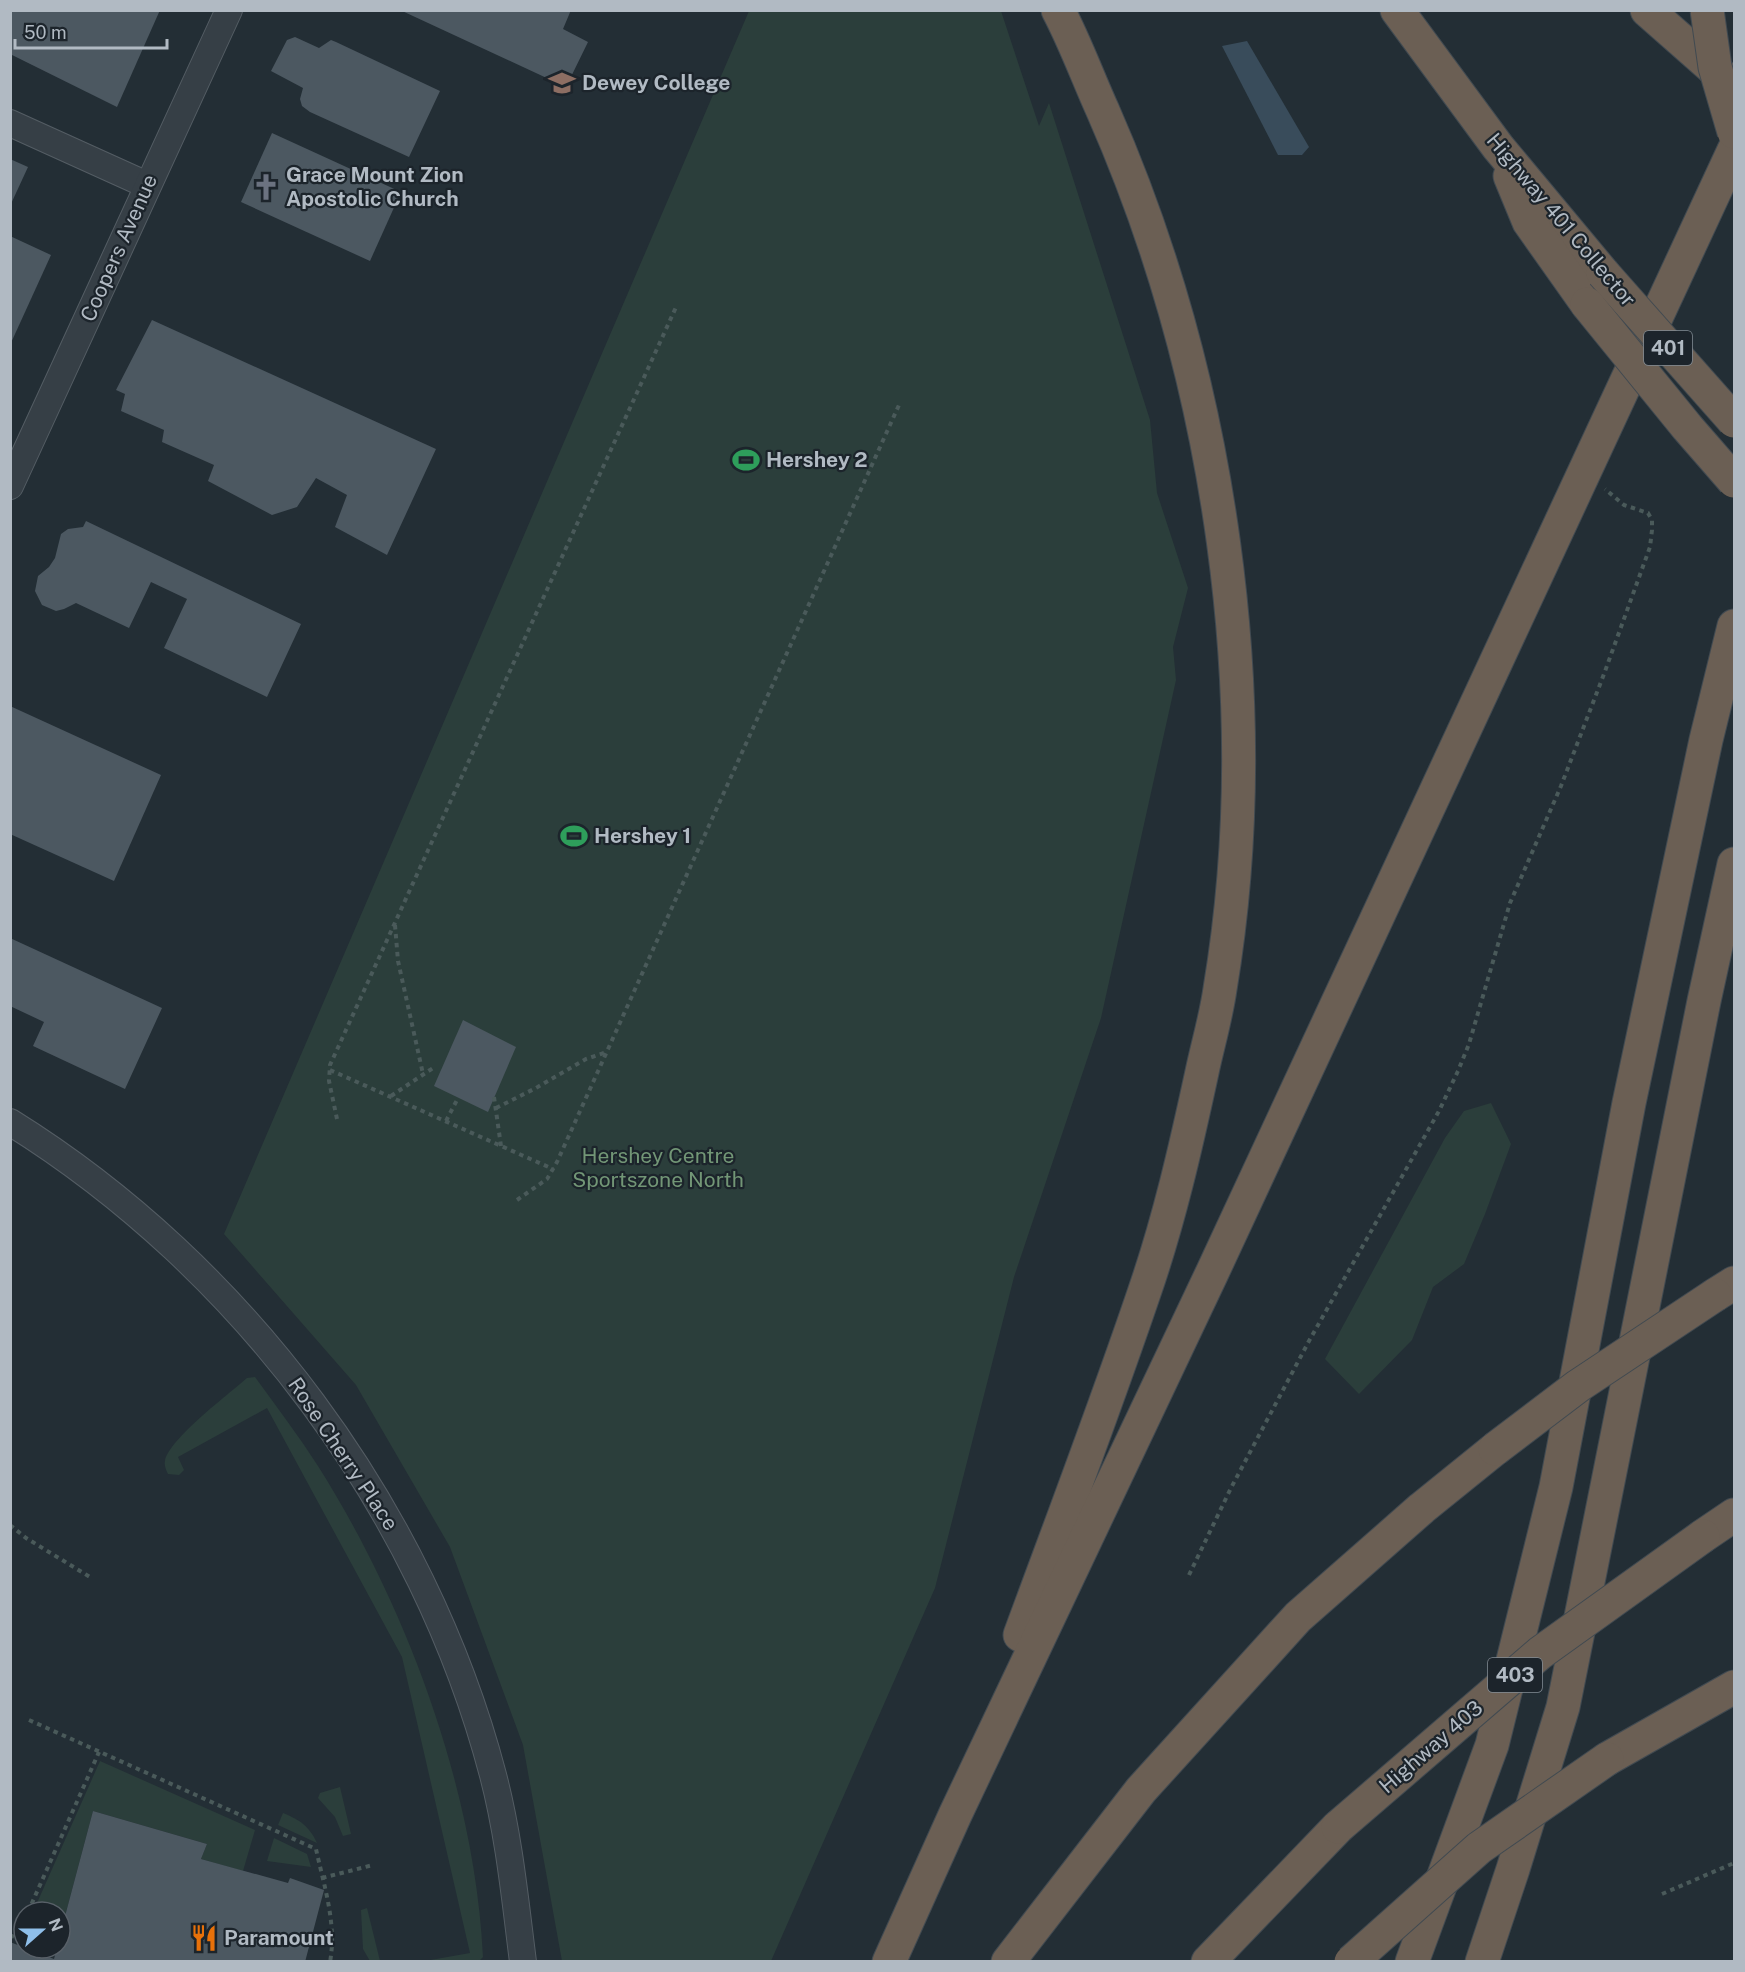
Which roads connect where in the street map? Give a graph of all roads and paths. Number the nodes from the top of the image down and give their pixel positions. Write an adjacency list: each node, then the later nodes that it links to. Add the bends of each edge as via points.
1 (229, 10): 11 (street, Coopers Avenue)
2 (1058, 10): 43 (highway, via 1119,149 1155,244 1184,341 1210,454 1226,559 1236,669 1234,882 1220,990 1188,1139 1145,1290)
3 (1398, 10): 9 (highway, Highway 401 Collector / 401)
4 (1647, 10): 6 (highway, bridge)
5 (1707, 10): 8 (highway, bridge, via 1715,67)
6 (1734, 87)
7 (10, 123): 11 (street)
8 (1734, 132)
9 (1498, 147): 14 (highway, Highway 401 Collector / 401, bridge); 16 (highway, bridge, via 1529,222 1587,304)
10 (1734, 150): 15 (highway)
11 (147, 184): 17 (street, Coopers Avenue)
12 (676, 305): 20 (path)
13 (899, 405): 21 (path)
14 (1734, 421)
15 (1585, 469): 38 (path, via 1623,505 1648,513 1652,520 1650,547 1561,786 1510,903 1469,1044 1454,1081 1303,1351); 43 (highway, via 1212,1273)
16 (1734, 481)
17 (10, 486)
18 (1734, 626): 55 (highway, via 1629,1103 1556,1487 1492,1745)
19 (1734, 864): 56 (highway, via 1563,1707)
20 (395, 923): 23 (path); 24 (path, via 398,961)
21 (607, 1052): 28 (path, via 586,1059); 33 (path)
22 (433, 1068): 24 (path)
23 (330, 1070): 25 (path); 29 (path)
24 (423, 1074): 25 (path)
25 (390, 1097): 30 (path)
26 (494, 1097): 28 (path)
27 (458, 1098): 30 (path)
28 (496, 1108): 32 (path)
29 (337, 1119)
30 (446, 1121): 32 (path)
31 (10, 1122): 50 (street, Rose Cherry Place, via 63,1156 132,1209 189,1261 228,1301 307,1396 363,1476 397,1533 434,1610 472,1705 508,1841)
32 (501, 1146): 33 (path)
33 (553, 1169): 34 (path, via 547,1179)
34 (517, 1200)
35 (1725, 1289): 52 (highway, bridge, via 1578,1386 1495,1449 1298,1617 1141,1790)
36 (1734, 1515): 53 (highway, Highway 403 / 403, bridge, via 1540,1653 1338,1827)
37 (10, 1526): 39 (path)
38 (1189, 1575)
39 (90, 1577)
40 (1734, 1688): 54 (highway, bridge, via 1607,1758 1479,1848)
41 (29, 1720): 42 (path)
42 (99, 1752): 46 (path, via 316,1849); 48 (path)
43 (955, 1815): 51 (highway)
44 (1734, 1863): 47 (path)
45 (373, 1865): 46 (path)
46 (322, 1878): 49 (path, via 331,1918)
47 (1662, 1893)
48 (33, 1900)
49 (330, 1962)
50 (524, 1962)
51 (889, 1962)
52 (1008, 1962)
53 (1208, 1962)
54 (1351, 1962)
55 (1412, 1962)
56 (1482, 1962)

